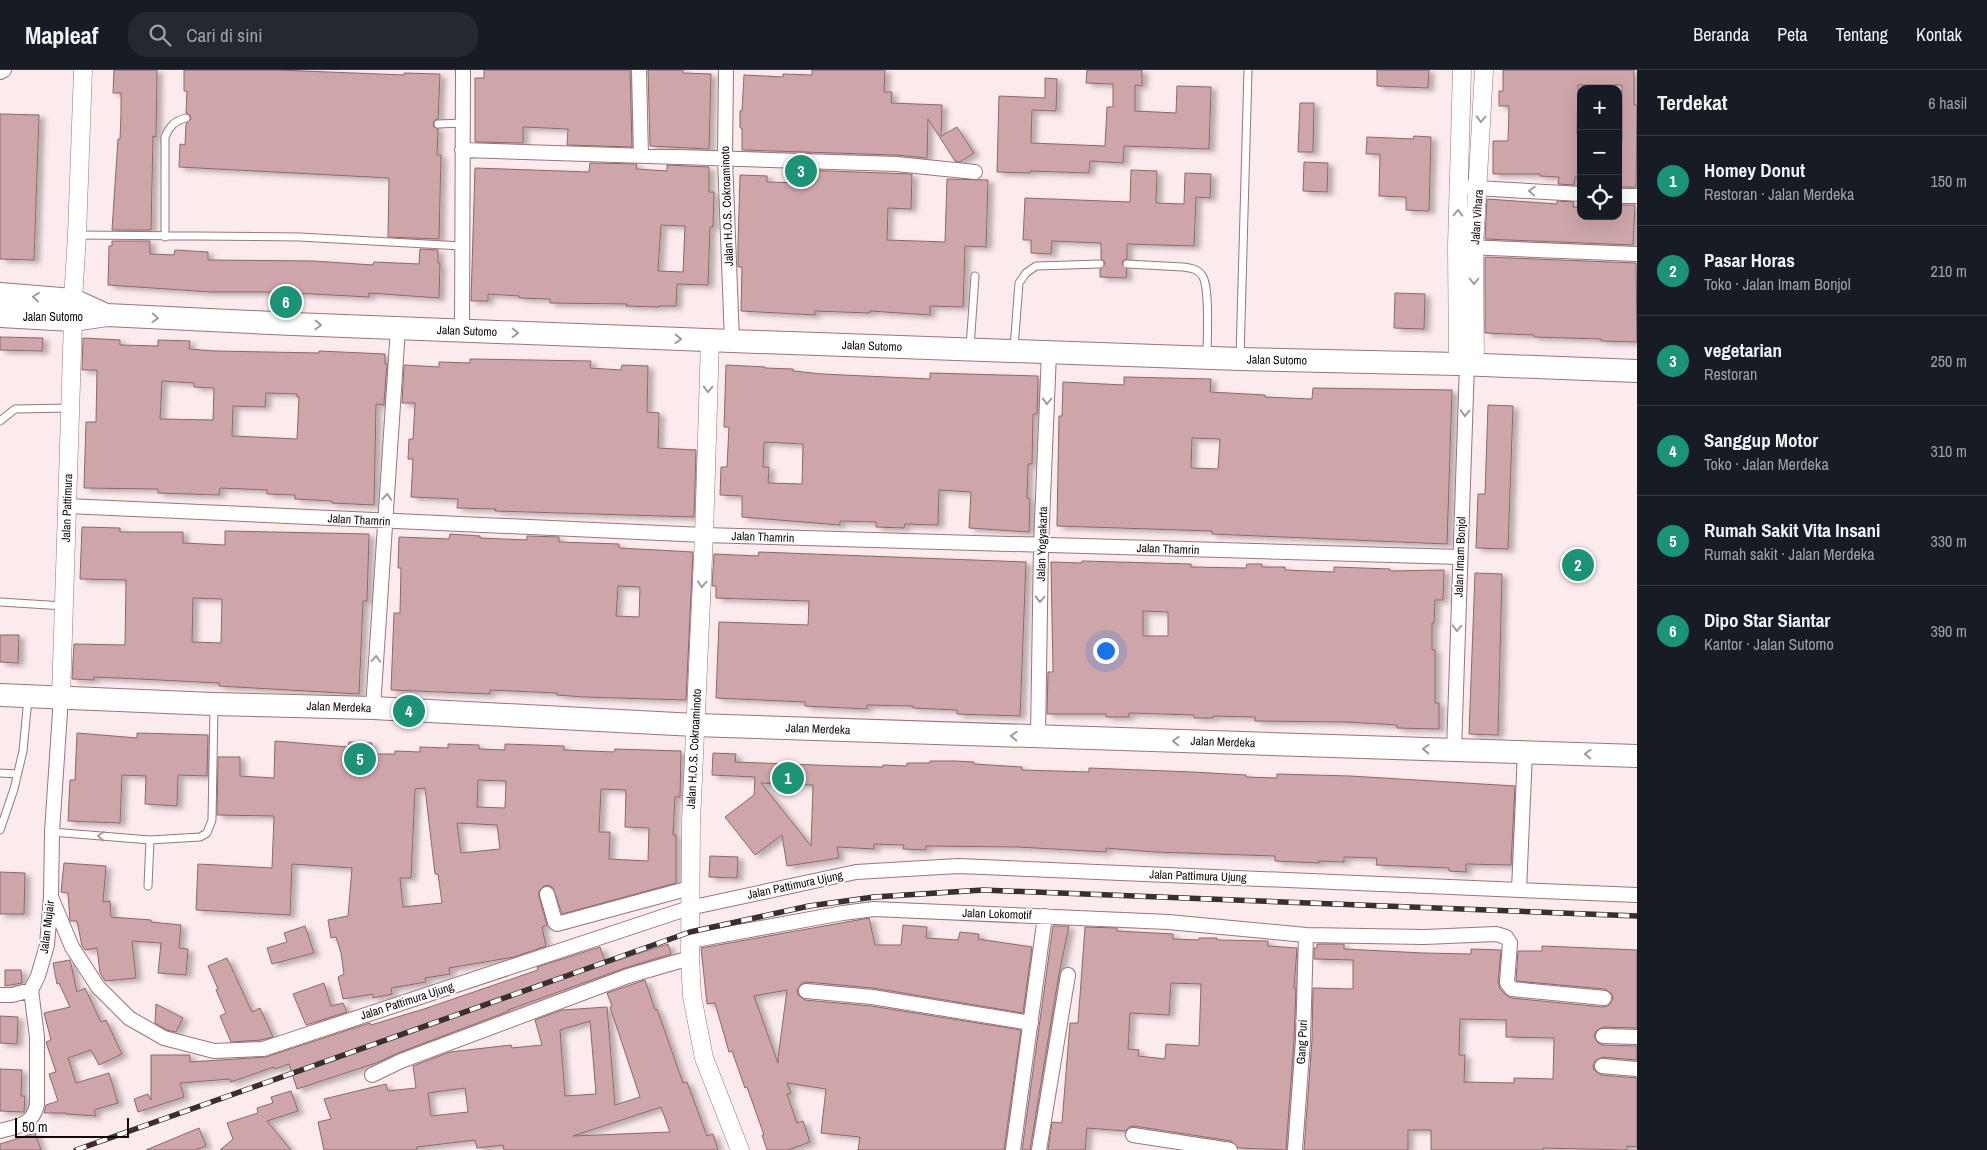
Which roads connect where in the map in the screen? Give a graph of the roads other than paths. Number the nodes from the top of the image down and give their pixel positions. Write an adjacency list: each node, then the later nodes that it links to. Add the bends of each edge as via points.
1 (4, 70): 9 (street)
2 (83, 70): 22 (street, Jalan Pattimura)
3 (463, 70): 12 (street)
4 (639, 70): 14 (street)
5 (726, 70): 15 (street, Jalan H.O.S. Cokroaminoto)
6 (1248, 70): 40 (lane)
7 (1462, 70): 17 (street, Jalan Vihara)
8 (1484, 70): 18 (street, Jalan Vihara, one-way to 18)
9 (0, 72)
10 (186, 118): 23 (lane, via 171,126 165,137)
11 (438, 124): 12 (lane)
12 (462, 124): 13 (street)
13 (462, 150): 14 (street); 24 (street)
14 (641, 156): 15 (street)
15 (725, 158): 16 (street, via 896,164); 35 (street, Jalan H.O.S. Cokroaminoto)
16 (975, 172)
17 (1458, 187): 18 (street); 25 (street, Jalan Vihara, one-way to 17)
18 (1478, 188): 19 (street, one-way to 18); 25 (street, Jalan Vihara)
19 (1577, 194)
20 (1622, 196): 21 (street)
21 (1637, 196)
22 (77, 235): 23 (lane); 31 (street, Jalan Pattimura)
23 (165, 237): 24 (lane, via 300,237)
24 (462, 246): 34 (street)
25 (1466, 247): 26 (street); 41 (street, Jalan Vihara)
26 (1637, 254)
27 (1100, 264): 37 (lane, via 1036,266 1026,273 1019,283)
28 (1127, 264): 39 (lane, via 1192,268 1204,278)
29 (975, 276): 36 (lane)
30 (0, 294): 31 (main road, Jalan Sutomo, one-way to 30)
31 (73, 310): 32 (main road, Jalan Sutomo); 33 (main road, Jalan Sutomo, one-way to 33, via 107,315); 43 (street, Jalan Pattimura)
32 (0, 316)
33 (398, 328): 34 (main road, Jalan Sutomo); 46 (street, one-way to 33)
34 (462, 331): 35 (main road, Jalan Sutomo, one-way to 35)
35 (721, 341): 36 (main road, Jalan Sutomo); 47 (street, Jalan H.O.S. Cokroaminoto, one-way to 47)
36 (970, 350): 37 (main road, Jalan Sutomo)
37 (1014, 351): 38 (main road, Jalan Sutomo)
38 (1049, 353): 39 (main road, Jalan Sutomo); 48 (street, Jalan Yogyakarta, one-way to 48)
39 (1207, 358): 40 (main road, Jalan Sutomo)
40 (1240, 359): 41 (main road, Jalan Sutomo)
41 (1467, 364): 42 (main road, Jalan Sutomo); 49 (street, Jalan Imam Bonjol, one-way to 49)
42 (1637, 371)
43 (70, 408): 44 (lane, via 15,409); 45 (street, Jalan Pattimura)
44 (0, 421)
45 (67, 506): 46 (street, Jalan Thamrin); 51 (street, Jalan Pattimura)
46 (385, 521): 47 (street, Jalan Thamrin); 56 (street, one-way to 46)
47 (704, 535): 48 (street, Jalan Thamrin); 57 (street, Jalan H.O.S. Cokroaminoto, one-way to 57)
48 (1041, 545): 49 (street, Jalan Thamrin); 58 (street, Jalan Yogyakarta, one-way to 58)
49 (1460, 556): 59 (street, Jalan Imam Bonjol, one-way to 59)
50 (0, 602): 51 (lane)
51 (64, 606): 54 (street, Jalan Pattimura)
52 (0, 695): 53 (main road, Jalan Merdeka)
53 (29, 696): 54 (main road, Jalan Merdeka); 63 (lane)
54 (61, 697): 55 (main road, Jalan Merdeka); 65 (street, Jalan Mujair)
55 (214, 704): 56 (main road, Jalan Merdeka); 66 (lane, via 211,827 200,837)
56 (373, 708): 57 (main road, Jalan Merdeka)
57 (695, 725): 58 (main road, Jalan Merdeka, one-way to 57); 68 (street, Jalan H.O.S. Cokroaminoto)
58 (1038, 736): 59 (main road, Jalan Merdeka, one-way to 58)
59 (1454, 750): 60 (main road, Jalan Merdeka)
60 (1525, 752): 61 (main road, Jalan Merdeka, one-way to 60); 69 (street)
61 (1637, 756)
62 (0, 773): 63 (lane)
63 (17, 774): 64 (lane)
64 (0, 830)
65 (52, 832): 66 (lane, one-way to 65); 72 (street, Jalan Mujair)
66 (150, 840): 67 (lane)
67 (148, 886)
68 (690, 888): 70 (street, via 557,924); 73 (street, Jalan H.O.S. Cokroaminoto)
69 (1519, 890): 71 (street, Jalan Pattimura Ujung); 73 (street, Jalan Pattimura Ujung, via 958,866 856,872)
70 (547, 894)
71 (1637, 895)
72 (51, 897): 73 (street, Jalan Pattimura Ujung, via 72,947 98,986 129,1018 164,1038 214,1051 263,1049); 78 (street, Jalan Mujair, via 47,945)
73 (689, 908): 76 (street, Jalan H.O.S. Cokroaminoto)
74 (1045, 916): 75 (street, Jalan Lokomotif, via 1168,922); 76 (street, Jalan Lokomotif, via 874,909 842,913); 82 (street)
75 (1306, 935): 81 (street, Jalan Lokomotif, via 1501,935 1510,943 1507,983 1512,989); 94 (street, Gang Puri)
76 (690, 949): 87 (street, Jalan Lokomotif); 90 (street, Jalan H.O.S. Cokroaminoto, via 692,996 704,1058)
77 (1068, 975): 92 (street)
78 (31, 990): 80 (street); 88 (street, Jalan Mujair, via 37,1037 37,1105 29,1121)
79 (806, 991): 82 (street, via 872,997)
80 (0, 995)
81 (1604, 998)
82 (1031, 1023): 91 (street)
83 (1603, 1036): 84 (street)
84 (1637, 1037)
85 (1602, 1066): 86 (street)
86 (1637, 1069)
87 (372, 1075)
88 (0, 1132)
89 (1133, 1135): 93 (street)
90 (740, 1150)
91 (1013, 1150)
92 (1039, 1150)
93 (1230, 1150)
94 (1295, 1150)

